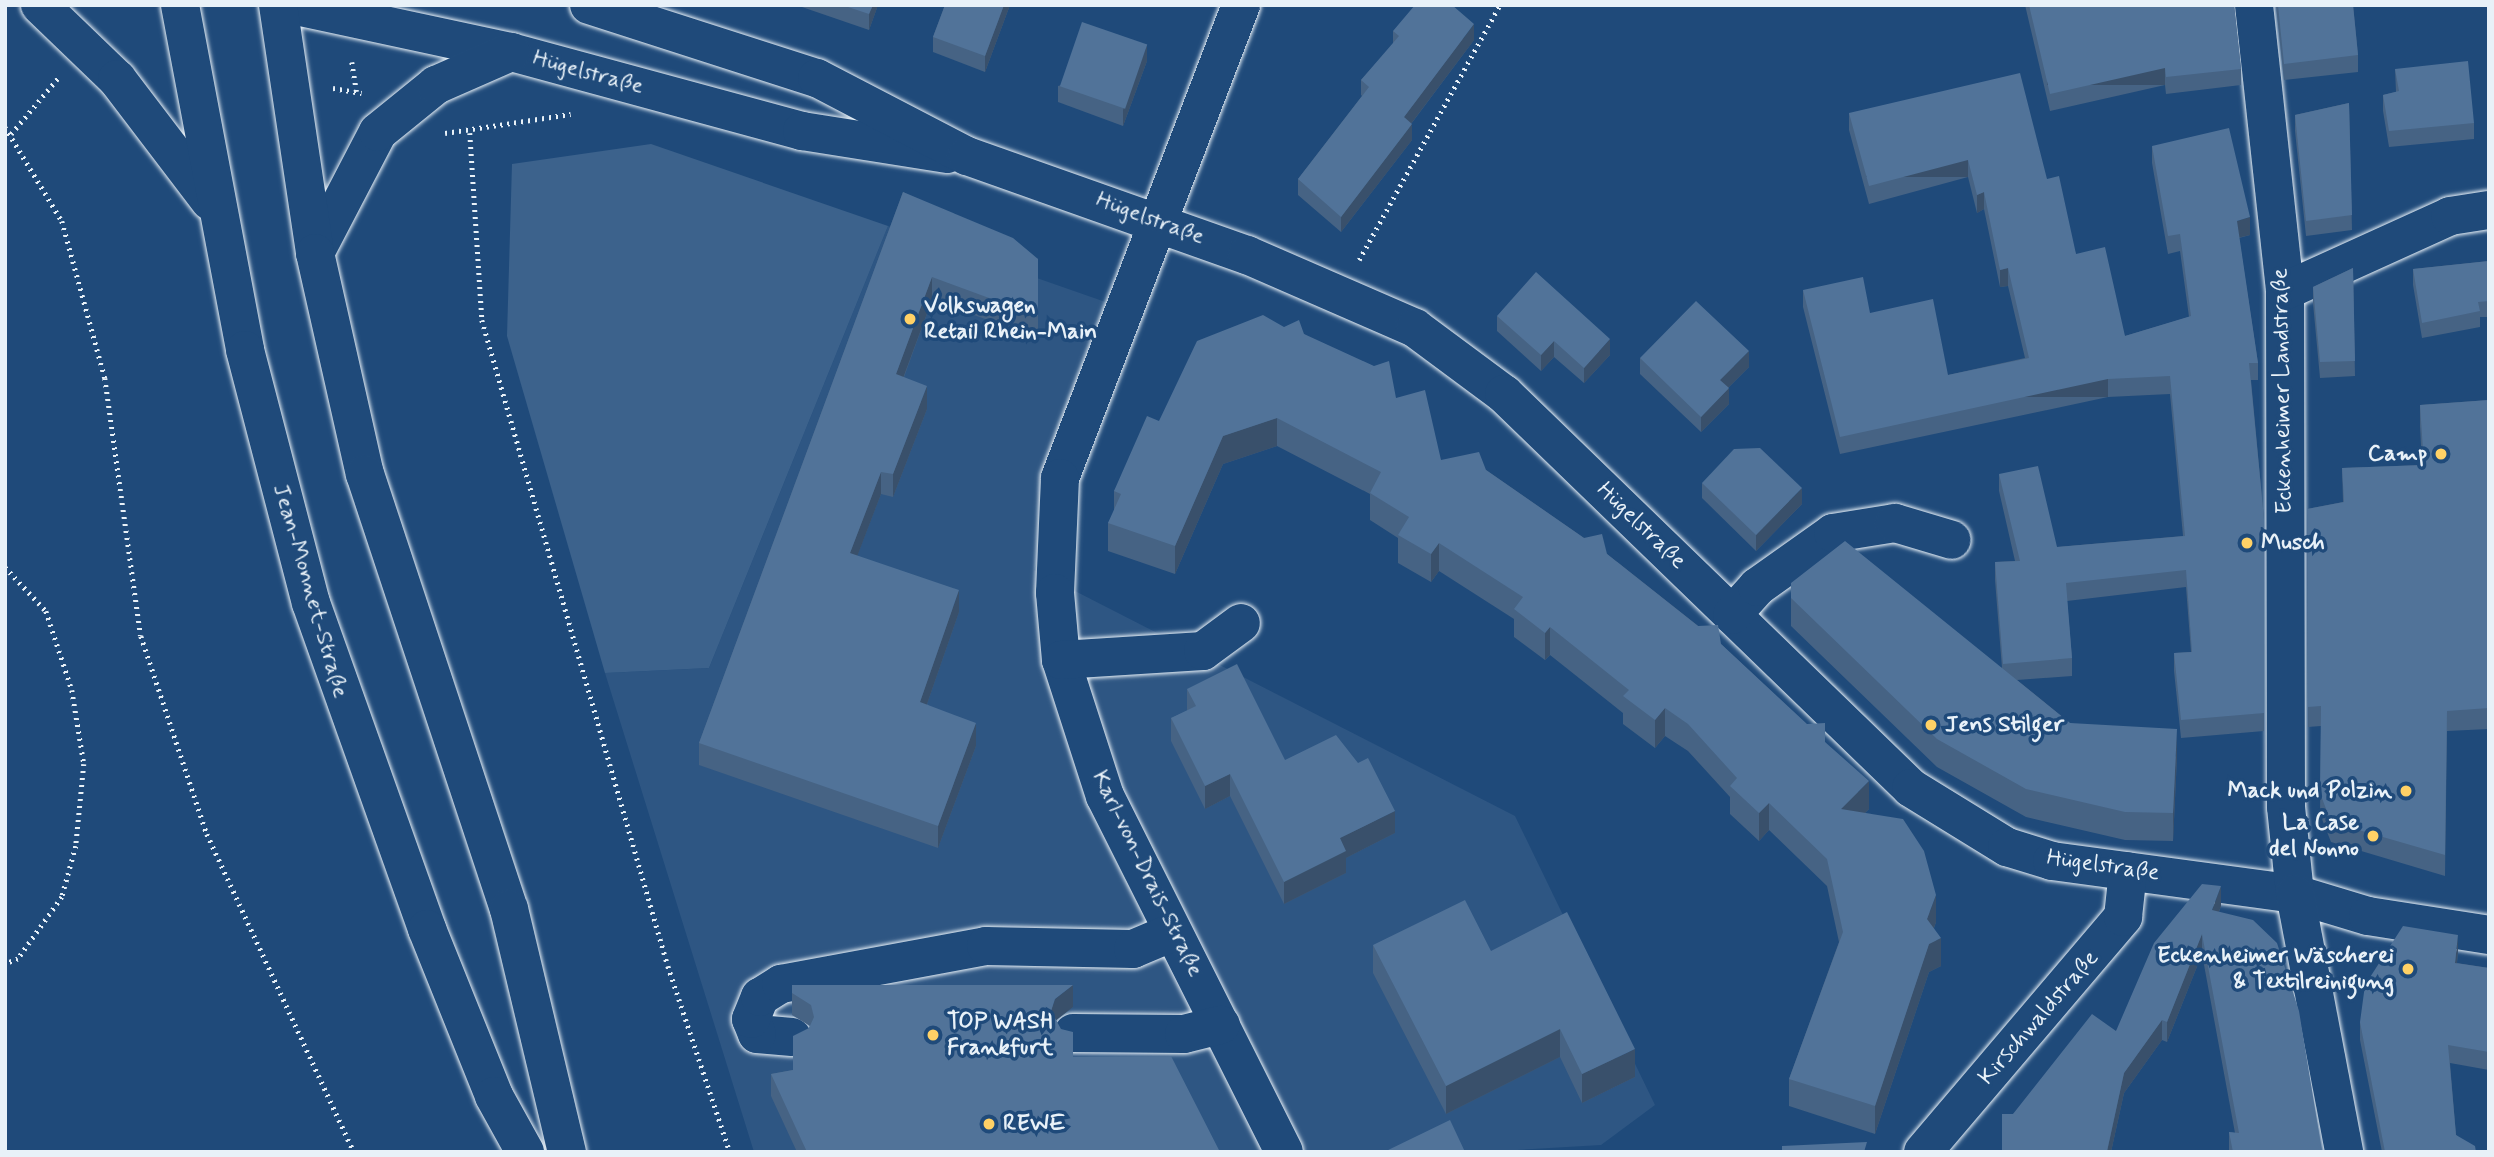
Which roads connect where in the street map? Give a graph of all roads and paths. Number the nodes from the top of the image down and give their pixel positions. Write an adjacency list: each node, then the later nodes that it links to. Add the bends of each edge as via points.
1 (40, 5): 19 (street, via 117,79)
2 (180, 5): 19 (street, Jean-Monnet-Straße)
3 (278, 5): 21 (street)
4 (291, 5): 10 (street, Hügelstraße)
5 (589, 5): 9 (street, Hügelstraße)
6 (1241, 5): 20 (street, Karl-von-Drais-Straße)
7 (1500, 5): 23 (path)
8 (2254, 5): 22 (street, Eckenheimer Landstraße)
9 (673, 17): 17 (street, Hügelstraße, via 817,78)
10 (511, 52): 17 (street, Hügelstraße, via 802,131); 21 (street, via 436,85 378,132)
11 (351, 55): 13 (path, via 357,92)
12 (62, 73): 16 (path)
13 (317, 85)
14 (578, 112): 40 (path, via 470,133 482,320 668,966)
15 (5, 127): 16 (path)
16 (11, 134): 37 (path, via 62,221 105,378 141,636 198,807)
17 (967, 156): 20 (street, Hügelstraße)
18 (2489, 210): 22 (street, via 2450,216)
19 (217, 211): 38 (street, Jean-Monnet-Straße, via 278,485 341,695 494,1096)
20 (1158, 222): 23 (street, Hügelstraße); 28 (street, Karl-von-Drais-Straße, via 1060,478 1055,593)
21 (315, 253): 39 (street, via 373,500 509,909)
22 (2285, 291): 30 (street, Eckenheimer Landstraße, via 2286,807)
23 (1342, 292): 26 (street, Hügelstraße, via 1415,328 1470,366)
24 (1952, 540): 26 (street, via 1895,523 1833,533 1757,587)
25 (5, 567): 33 (path, via 46,611 72,690 84,764 76,846 62,897 18,959)
26 (1732, 615): 29 (street, Hügelstraße, via 1911,788 1966,826 2052,861)
27 (1241, 623): 28 (street, via 1203,651)
28 (1060, 660): 31 (street, Karl-von-Drais-Straße, via 1105,796)
29 (2128, 872): 30 (street, Hügelstraße); 42 (street, Kirschwaldstraße, via 2123,917)
30 (2295, 894): 32 (street, Hügelstraße, via 2368,916); 43 (street, Eckenheimer Landstraße)
31 (1173, 932): 34 (street, Karl-von-Drais-Straße); 36 (street, via 1133,949 986,946 781,984 760,997 751,1019 757,1034)
32 (2489, 935)
33 (5, 964)
34 (1221, 1025): 35 (street, via 1184,1034); 41 (street, Karl-von-Drais-Straße)
35 (1073, 1033)
36 (792, 1037)
37 (354, 1152)
38 (525, 1152)
39 (567, 1152)
40 (730, 1152)
41 (1284, 1152)
42 (1923, 1152)
43 (2344, 1152)

